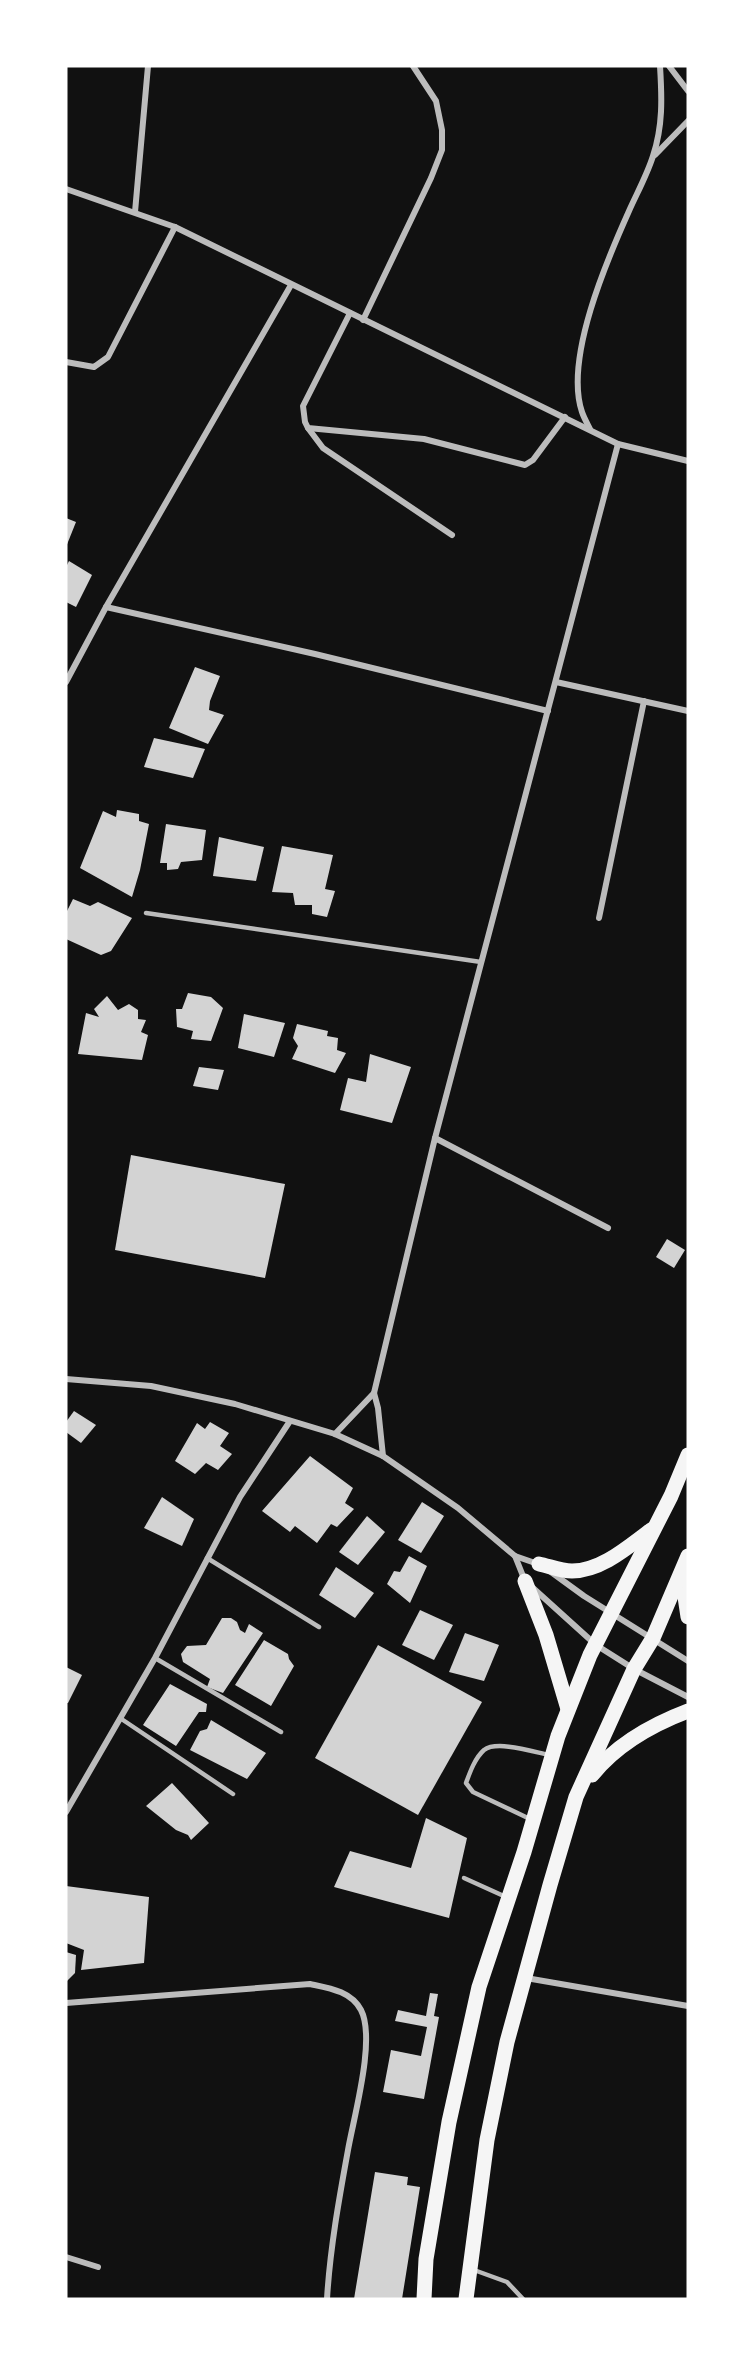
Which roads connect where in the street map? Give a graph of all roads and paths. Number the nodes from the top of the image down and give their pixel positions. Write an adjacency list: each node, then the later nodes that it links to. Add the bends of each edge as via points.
1 (148, 66): 9 (street)
2 (413, 66): 13 (street, via 436,101 442,150)
3 (660, 66): 7 (street, via 661,125)
4 (669, 66): 5 (street)
5 (688, 91)
6 (688, 121): 7 (street)
7 (653, 158): 17 (street, via 613,249 584,337 578,381 581,411)
8 (66, 189): 9 (street)
9 (135, 212): 10 (street)
10 (175, 227): 11 (street); 14 (street, via 108,357 94,367)
11 (291, 285): 12 (street); 21 (street)
12 (350, 314): 13 (street); 16 (street, via 303,406)
13 (363, 320): 15 (street)
14 (66, 362)
15 (565, 417): 16 (street, via 525,465 424,439); 17 (street)
16 (308, 429): 20 (street, via 323,447)
17 (590, 429): 18 (street)
18 (618, 444): 19 (street); 23 (street)
19 (688, 461)
20 (452, 535)
21 (106, 608): 22 (street); 25 (street)
22 (66, 682)
23 (556, 682): 24 (street); 25 (street)
24 (644, 701): 26 (street); 28 (street)
25 (548, 711): 29 (street)
26 (688, 711)
27 (147, 913): 29 (lane)
28 (599, 918)
29 (481, 962): 30 (street)
30 (435, 1138): 31 (street); 33 (street)
31 (608, 1228)
32 (66, 1379): 34 (street, via 151,1386 235,1404)
33 (374, 1393): 35 (street); 37 (street)
34 (290, 1421): 35 (street); 41 (street, via 240,1497)
35 (335, 1434): 37 (street)
36 (688, 1455): 38 (main road)
37 (383, 1456): 39 (street, via 450,1502)
38 (653, 1529): 42 (main road, via 615,1556 591,1567 572,1571); 44 (main road)
39 (515, 1556): 42 (street); 43 (street)
40 (688, 1557): 45 (main road, via 684,1590); 47 (main road)
41 (207, 1558): 46 (lane); 49 (street)
42 (539, 1564): 44 (street)
43 (525, 1581): 48 (street); 53 (main road)
44 (612, 1612): 47 (street); 48 (main road)
45 (688, 1617)
46 (319, 1627)
47 (653, 1638): 50 (street); 51 (main road)
48 (596, 1645): 51 (street); 53 (main road)
49 (155, 1658): 55 (street); 56 (lane)
50 (688, 1661)
51 (634, 1669): 52 (street); 59 (main road)
52 (688, 1697)
53 (568, 1709): 57 (main road)
54 (688, 1711): 59 (main road, via 618,1748)
55 (120, 1718): 58 (lane); 60 (street)
56 (281, 1732)
57 (552, 1756): 61 (main road); 61 (lane, via 495,1745 484,1750 466,1783 473,1792)
58 (233, 1794)
59 (576, 1797): 64 (main road)
60 (66, 1812)
61 (533, 1820): 63 (main road)
62 (464, 1878): 63 (lane)
63 (508, 1898): 71 (main road, via 479,1987 449,2122 426,2259)
64 (524, 1977): 66 (street); 69 (main road, via 487,2140)
65 (66, 2003): 70 (street, via 310,1984 337,1990 360,2009 366,2025 365,2052)
66 (688, 2006)
67 (66, 2258): 68 (street)
68 (98, 2267)
69 (469, 2268): 72 (main road); 73 (lane, via 507,2282)
70 (327, 2299)
71 (424, 2299)
72 (466, 2299)
73 (523, 2299)

